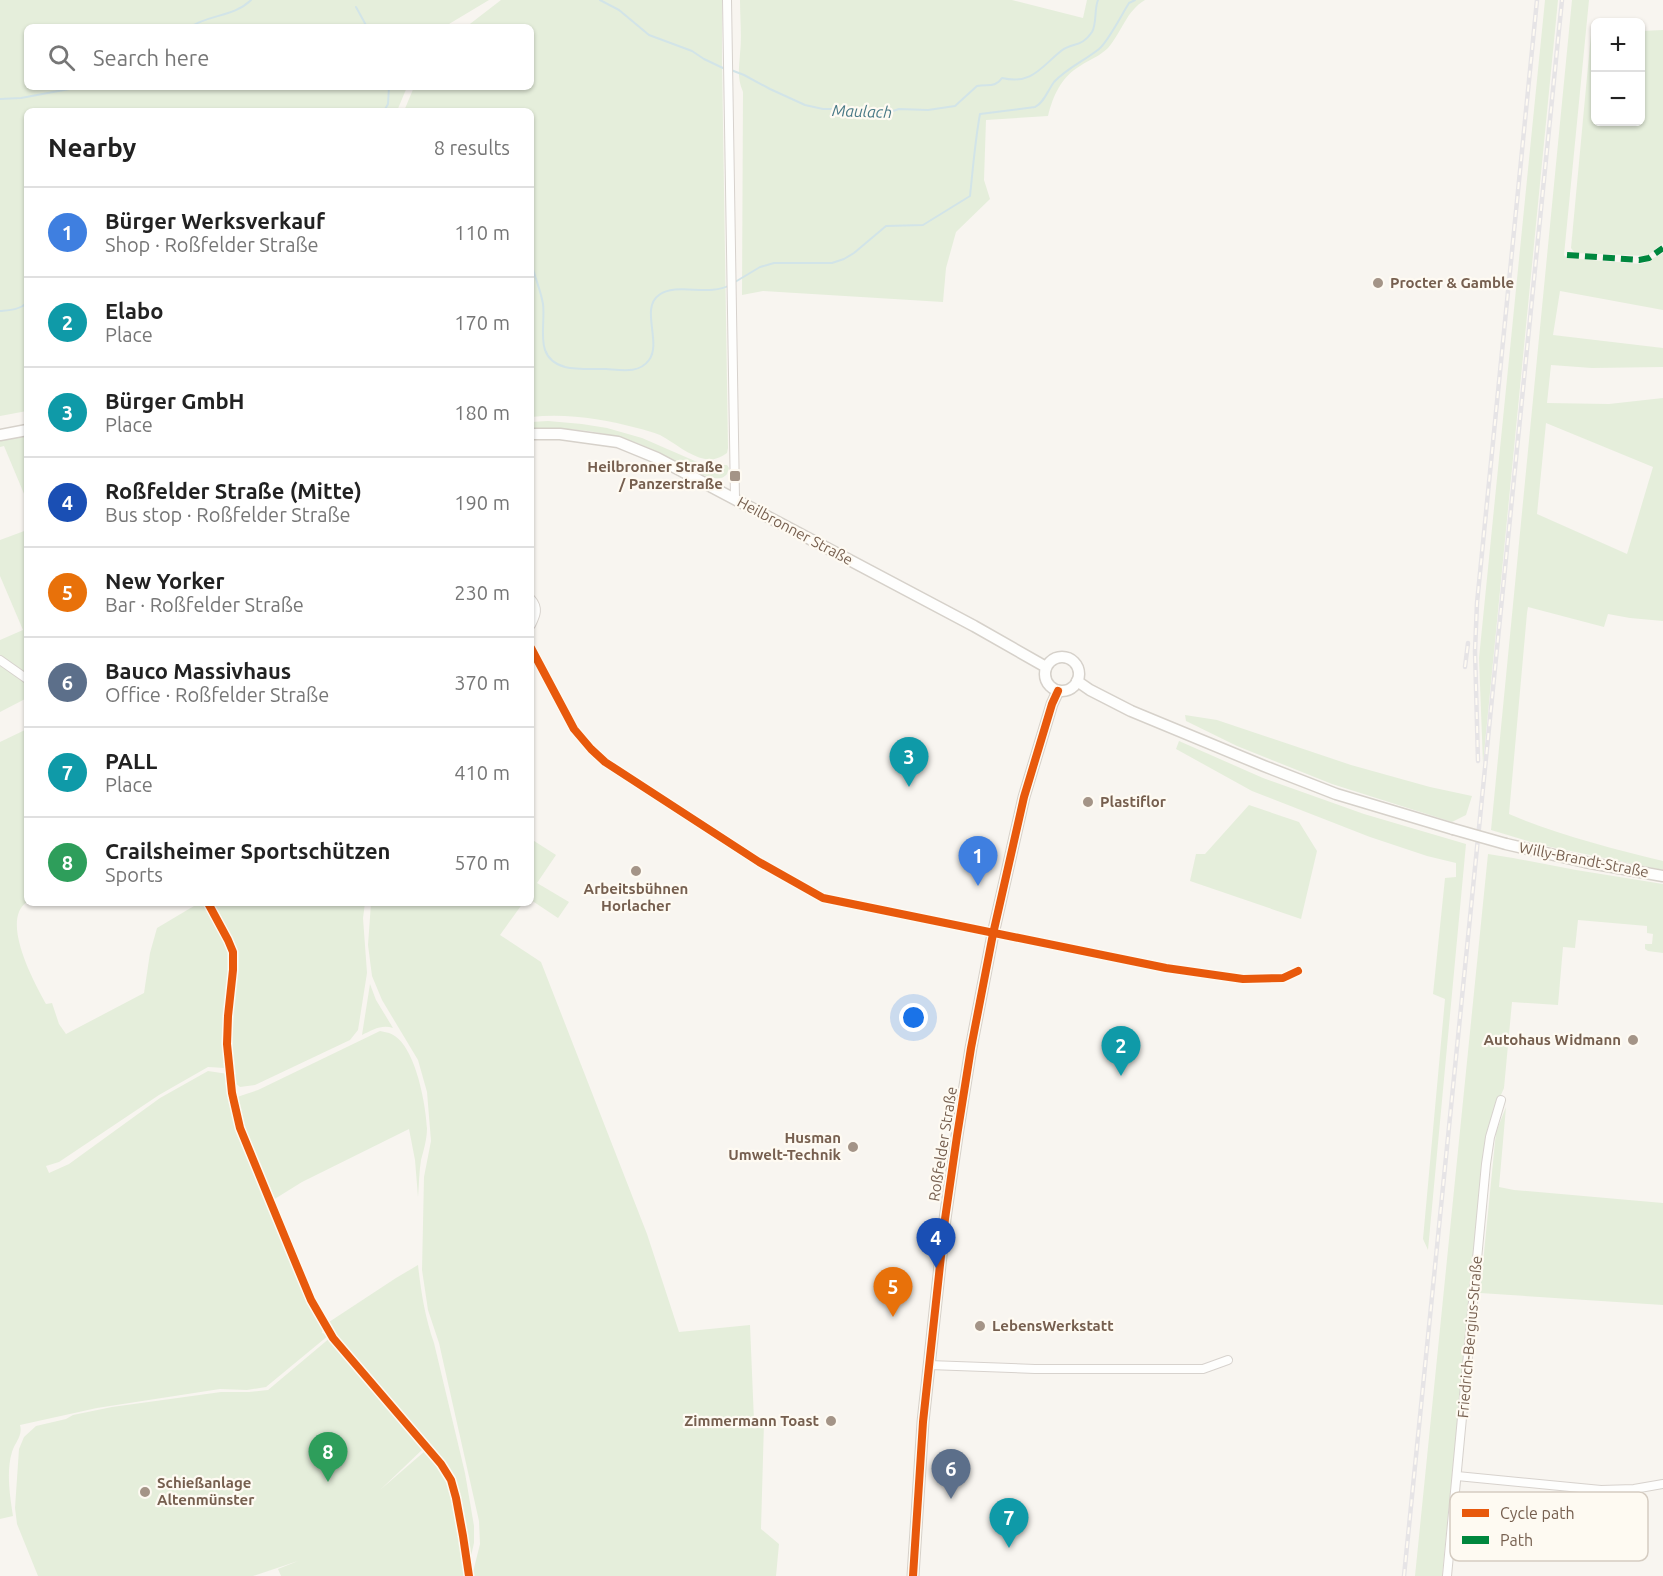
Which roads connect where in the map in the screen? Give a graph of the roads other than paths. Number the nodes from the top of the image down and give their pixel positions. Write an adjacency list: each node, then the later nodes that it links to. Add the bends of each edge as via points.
1 (727, 0): 5 (street)
2 (24, 431): 4 (main road)
3 (534, 434): 5 (main road, Heilbronner Straße, via 618,442)
4 (0, 435)
5 (735, 499): 10 (main road, Heilbronner Straße)
6 (534, 603): 7 (street)
7 (534, 618)
8 (534, 654): 16 (street, via 573,729 605,762 759,862 823,898)
9 (0, 660): 11 (street)
10 (1046, 667): 12 (main road, via 1057,657 1072,660 1078,670); 13 (main road, via 1045,679)
11 (24, 677)
12 (1077, 681): 13 (main road, via 1072,688); 14 (main road, Willy-Brandt-Straße, bridge, via 1131,711 1336,794 1506,844)
13 (1058, 691): 16 (main road, Roßfelder Straße, via 1024,797)
14 (1663, 876)
15 (210, 906): 25 (street, via 233,952 227,1044 240,1128 307,1291 333,1338 451,1480)
16 (993, 934): 17 (street, via 1243,979 1283,978); 20 (main road, Roßfelder Straße, via 957,1136)
17 (1298, 970)
18 (1501, 1100): 21 (street, Friedrich-Bergius-Straße, via 1486,1164)
19 (1228, 1360): 20 (street, via 1203,1369)
20 (929, 1365): 26 (main road, Roßfelder Straße)
21 (1457, 1476): 22 (street, via 1601,1490); 23 (street, Friedrich-Bergius-Straße)
22 (1663, 1484)
23 (1455, 1492)
24 (1450, 1546): 27 (street, Friedrich-Bergius-Straße)
25 (469, 1575)
26 (913, 1576)
27 (1447, 1576)

